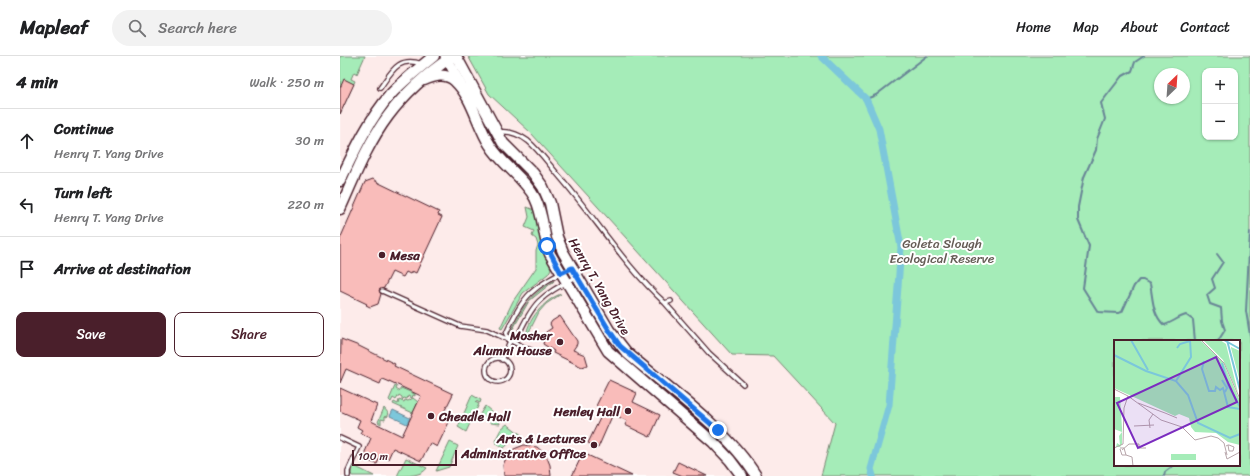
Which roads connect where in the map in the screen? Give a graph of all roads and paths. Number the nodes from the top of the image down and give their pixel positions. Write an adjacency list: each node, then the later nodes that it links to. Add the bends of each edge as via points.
1 (434, 56): 3 (main road)
2 (450, 57): 4 (main road); 6 (street, Henry T. Yang Drive); 7 (main road, Henry T. Yang Drive)
3 (423, 60): 5 (lane, via 403,60); 8 (main road, via 382,106)
4 (424, 80): 6 (main road, via 435,76 449,77); 9 (main road, via 387,117)
5 (380, 88)
6 (466, 95): 13 (main road, Henry T. Yang Drive, via 489,145 534,196 540,211 547,246)
7 (497, 133): 12 (main road, Henry T. Yang Drive, via 508,149 533,173 543,187 553,211 560,245); 17 (lane, via 512,133 528,141 536,149 633,268)
8 (352, 156): 9 (lane); 10 (main road)
9 (363, 161): 11 (main road)
10 (340, 181)
11 (340, 209)
12 (574, 272): 13 (lane); 14 (lane); 25 (main road, Henry T. Yang Drive, via 620,346 727,439)
13 (561, 273): 14 (main road, Henry T. Yang Drive); 18 (lane, via 533,289 521,302 506,334)
14 (566, 282): 18 (lane, via 536,303 527,315 517,338); 24 (main road, Henry T. Yang Drive, via 608,350 718,447)
15 (382, 291): 18 (lane, via 460,326 487,330)
16 (670, 301): 17 (lane)
17 (665, 303): 21 (lane, via 709,353)
18 (510, 341): 19 (lane); 20 (lane)
19 (539, 354)
20 (502, 360): 20 (lane, via 495,359 488,364 487,375 492,380 503,381 509,376 510,368)
21 (743, 384)
22 (340, 438): 23 (lane, via 359,447)
23 (348, 476)
24 (742, 476)
25 (756, 476)

